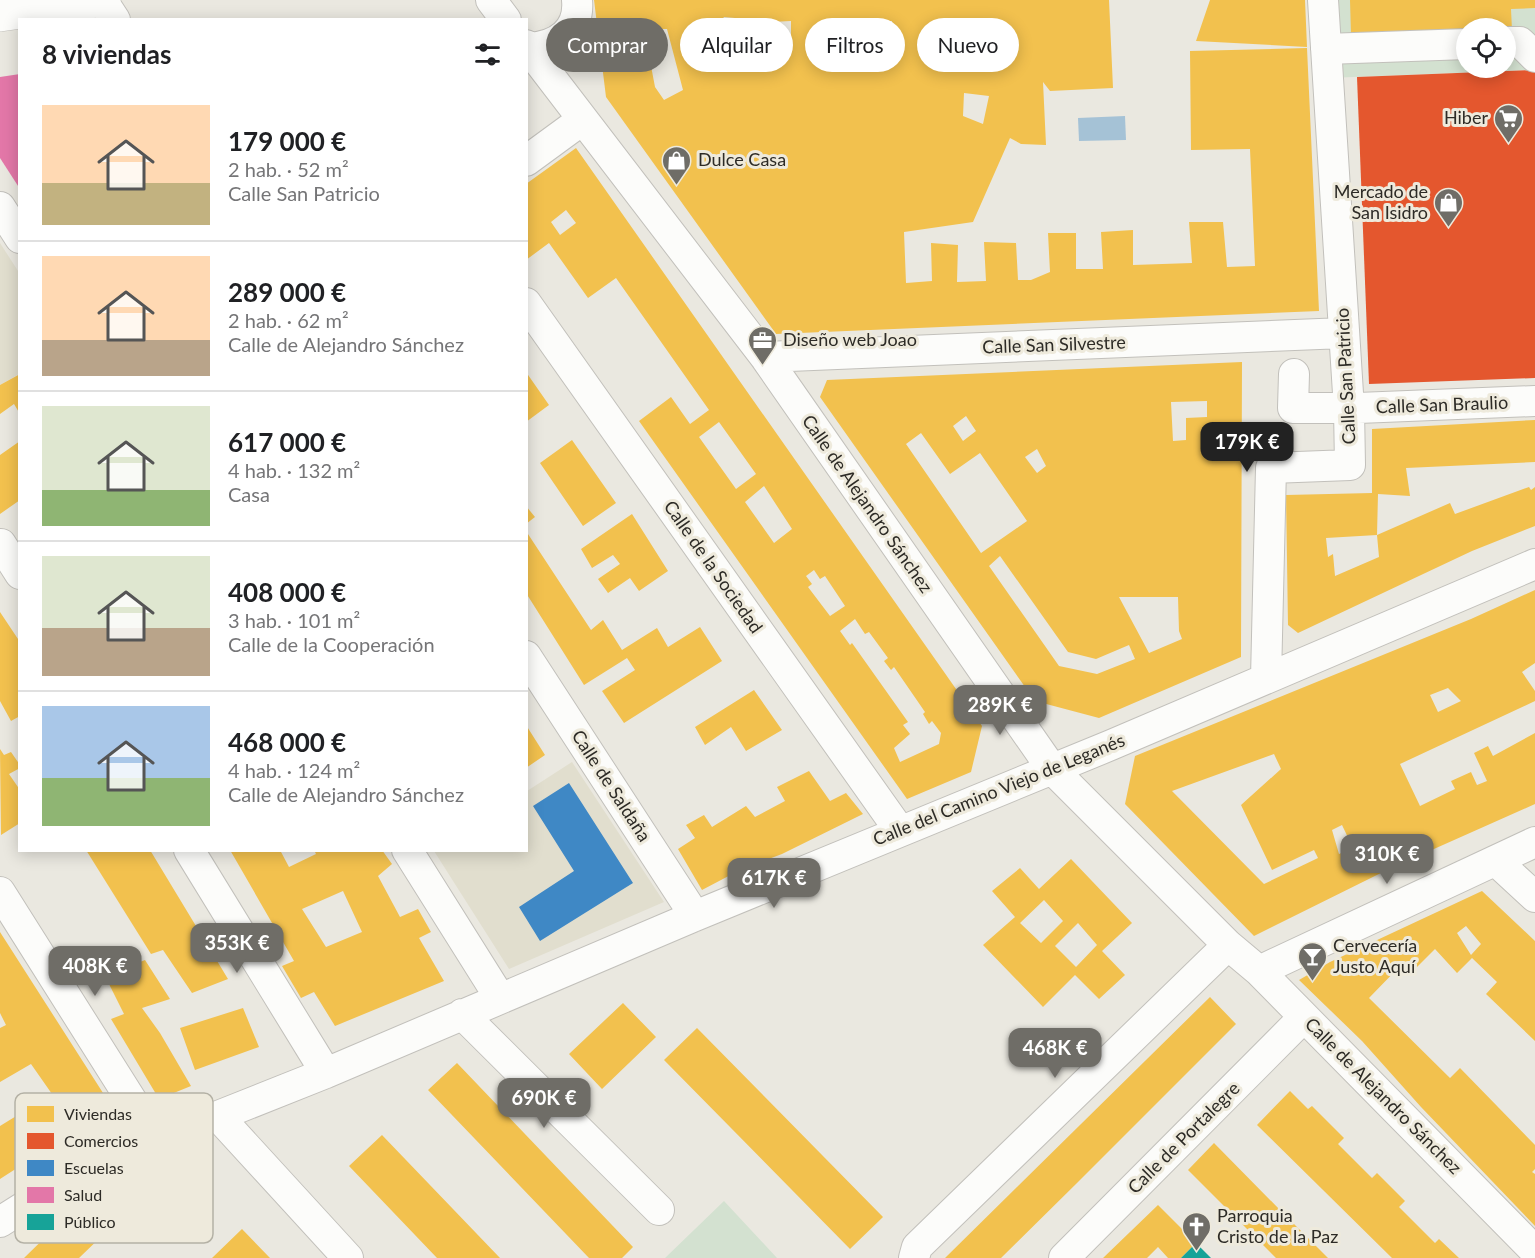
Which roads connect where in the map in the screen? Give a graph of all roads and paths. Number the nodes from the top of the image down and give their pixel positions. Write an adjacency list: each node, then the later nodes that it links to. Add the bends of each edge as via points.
1 (103, 0): 5 (main road); 6 (street)
2 (491, 0): 7 (street)
3 (577, 0): 10 (street, via 578,13 566,36 547,47)
4 (1323, 0): 11 (street, Calle San Patricio)
5 (0, 15)
6 (115, 18)
7 (504, 18)
8 (1516, 42): 12 (street)
9 (1456, 44): 11 (street)
10 (528, 47): 13 (street, Calle de Alejandro Sánchez)
11 (1326, 49): 18 (street, Calle San Patricio)
12 (1535, 57)
13 (582, 120): 14 (street); 19 (street, Calle de Alejandro Sánchez)
14 (528, 160)
15 (0, 207): 16 (street)
16 (18, 235)
17 (528, 306): 29 (street, Calle de la Sociedad)
18 (1344, 333): 19 (street, Calle San Silvestre); 22 (street, Calle San Patricio)
19 (765, 357): 28 (street, Calle de Alejandro Sánchez)
20 (1294, 374): 22 (street, Calle San Braulio, via 1293,408)
21 (1535, 401): 22 (street, Calle San Braulio)
22 (1349, 409): 27 (street, Calle San Patricio, via 1350,465 1272,468)
23 (7, 540): 25 (street)
24 (1535, 564): 27 (street, Calle del Camino Viejo de Leganés)
25 (18, 569)
26 (528, 659): 36 (street, Calle de Saldaña)
27 (1266, 678): 28 (street, Calle del Camino Viejo de Leganés)
28 (1052, 769): 29 (street, Calle del Camino Viejo de Leganés); 37 (street, Calle de Alejandro Sánchez)
29 (900, 831): 36 (street, Calle del Camino Viejo de Leganés)
30 (1535, 842): 33 (street)
31 (190, 852): 42 (street)
32 (408, 852): 39 (street)
33 (1496, 861): 35 (street); 38 (street)
34 (0, 892): 43 (street)
35 (1535, 897)
36 (695, 916): 39 (street, Calle del Camino Viejo de Leganés)
37 (1228, 945): 38 (street, Calle de Alejandro Sánchez); 50 (street)
38 (1258, 971): 41 (street, Calle de Alejandro Sánchez)
39 (500, 998): 40 (street, Calle del Camino Viejo de Leganés)
40 (462, 1014): 42 (street, Calle del Camino Viejo de Leganés); 46 (street)
41 (1304, 1017): 49 (street, Calle de Alejandro Sánchez); 52 (street, Calle de Portalegre)
42 (326, 1073): 44 (street, Calle del Camino Viejo de Leganés)
43 (127, 1093)
44 (218, 1116): 45 (street, Calle del Camino Viejo de Leganés); 51 (street)
45 (213, 1117)
46 (659, 1210)
47 (15, 1213): 48 (street, Calle del Camino Viejo de Leganés)
48 (0, 1222)
49 (1535, 1251)
50 (915, 1253)
51 (348, 1258)
52 (1064, 1258)

